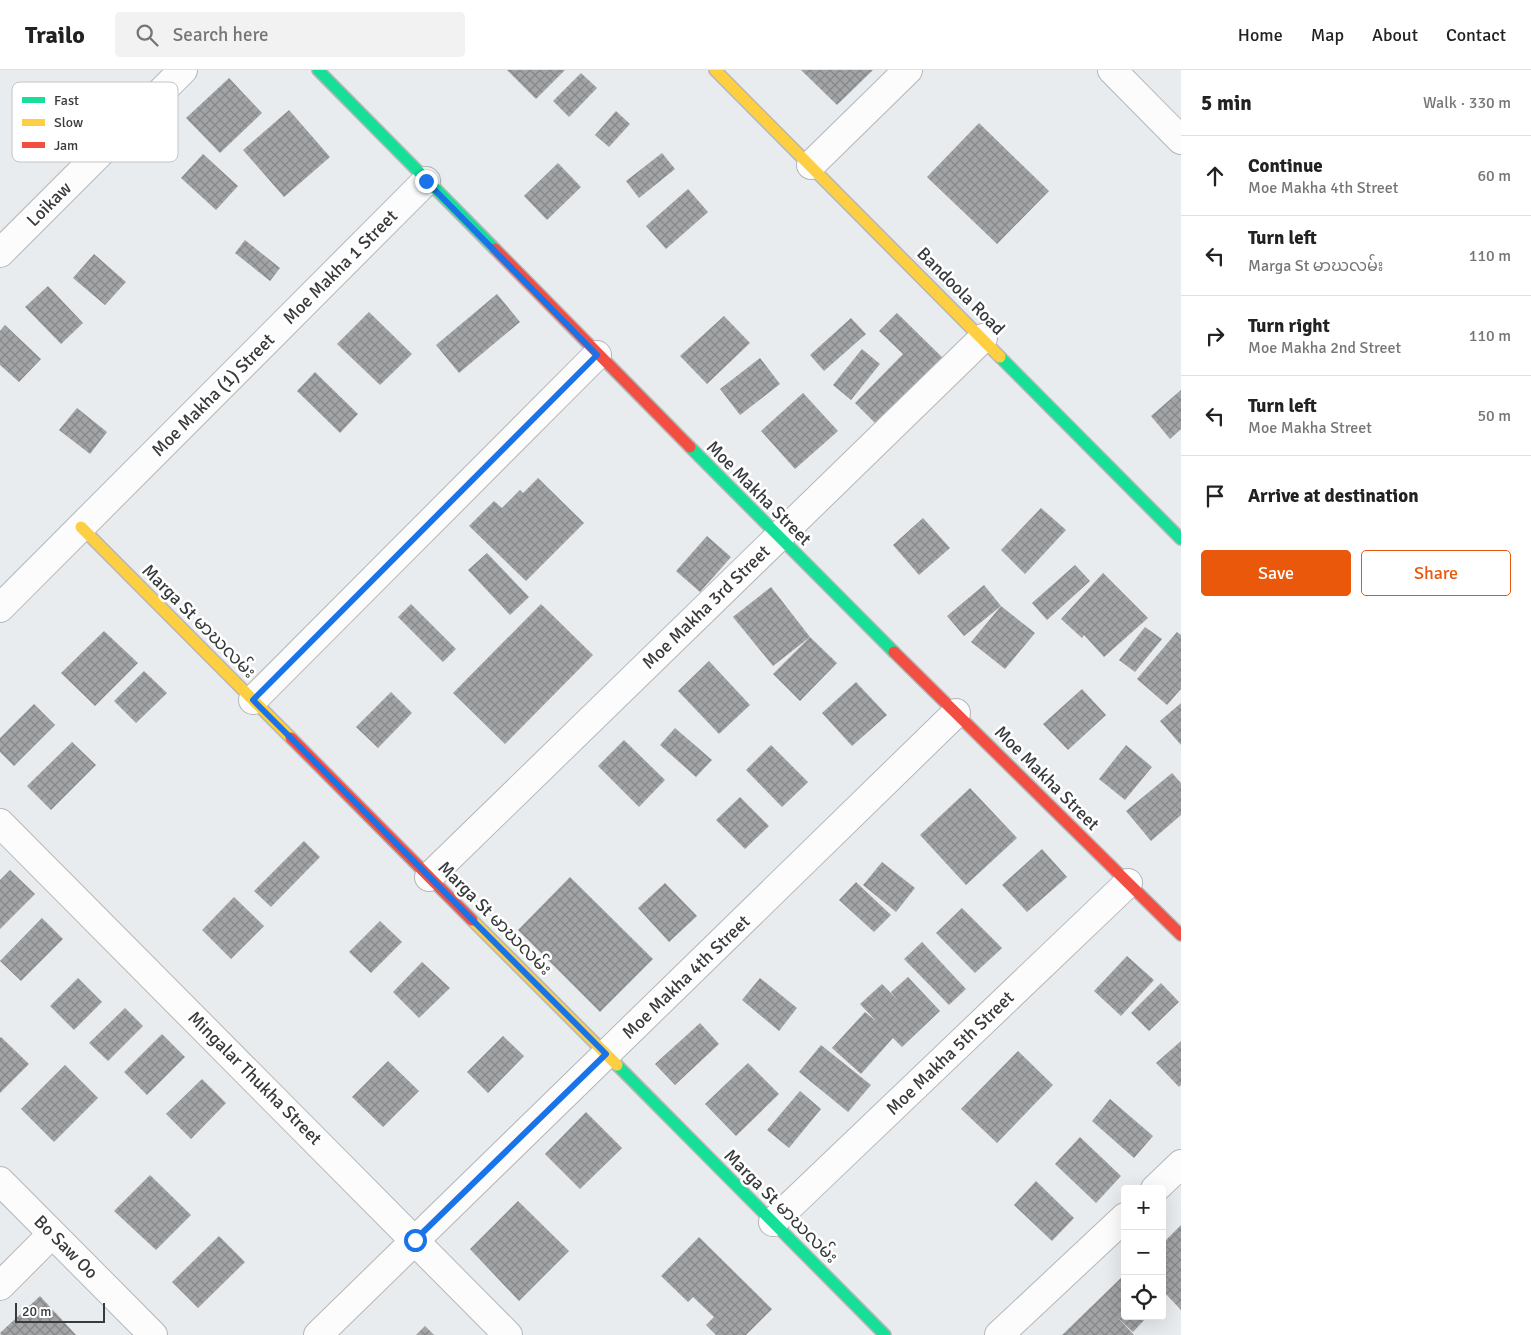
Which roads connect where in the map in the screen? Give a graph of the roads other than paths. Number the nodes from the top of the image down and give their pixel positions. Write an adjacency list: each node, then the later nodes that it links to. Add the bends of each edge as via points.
1 (183, 70): 6 (street, Loikaw)
2 (318, 70): 10 (street, Moe Makha Street)
3 (715, 70): 9 (street, Bandoola Road)
4 (908, 70): 9 (street)
5 (1112, 70): 7 (street)
6 (171, 82)
7 (1181, 140)
8 (92, 162): 11 (street, Loikaw)
9 (811, 165): 12 (street, Bandoola Road)
10 (423, 184): 13 (street, Moe Makha Street); 14 (street, Moe Makha 1 Street); 17 (street, Moe Makha (1) Street)
11 (0, 254)
12 (983, 338): 15 (street, Moe Makha 3rd Street); 16 (street, Bandoola Road)
13 (597, 355): 15 (street, Moe Makha Street); 18 (street)
14 (81, 527): 17 (street, Moe Makha 1 Street); 18 (street, Marga St မာဃလမ်း)
15 (778, 537): 19 (street, Moe Makha Street); 21 (street, Moe Makha 3rd Street)
16 (1181, 539)
17 (0, 608)
18 (253, 700): 21 (street, Marga St မာဃလမ်း)
19 (956, 714): 22 (street, Moe Makha Street); 24 (street, Moe Makha 4th Street)
20 (0, 823): 31 (street, Mingalar Thukha Street)
21 (429, 877): 24 (street, Marga St မာဃလမ်း)
22 (1128, 883): 23 (street, Moe Makha Street); 29 (street, Moe Makha 5th Street)
23 (1181, 935)
24 (606, 1054): 29 (street, Marga St မာဃလမ်း); 31 (street, Moe Makha 4th Street)
25 (1181, 1164): 27 (street)
26 (0, 1181): 30 (street, Bo Saw Oo)
27 (1159, 1185)
28 (1121, 1221): 37 (street)
29 (773, 1222): 36 (street, Marga St မာဃလမ်း)
30 (52, 1234): 32 (street); 33 (street, Bo Saw Oo)
31 (415, 1240): 34 (street, Moe Makha 4th Street); 35 (street, Mingalar Thukha Street)
32 (0, 1286)
33 (153, 1335)
34 (318, 1335)
35 (508, 1335)
36 (885, 1335)
37 (999, 1335)

